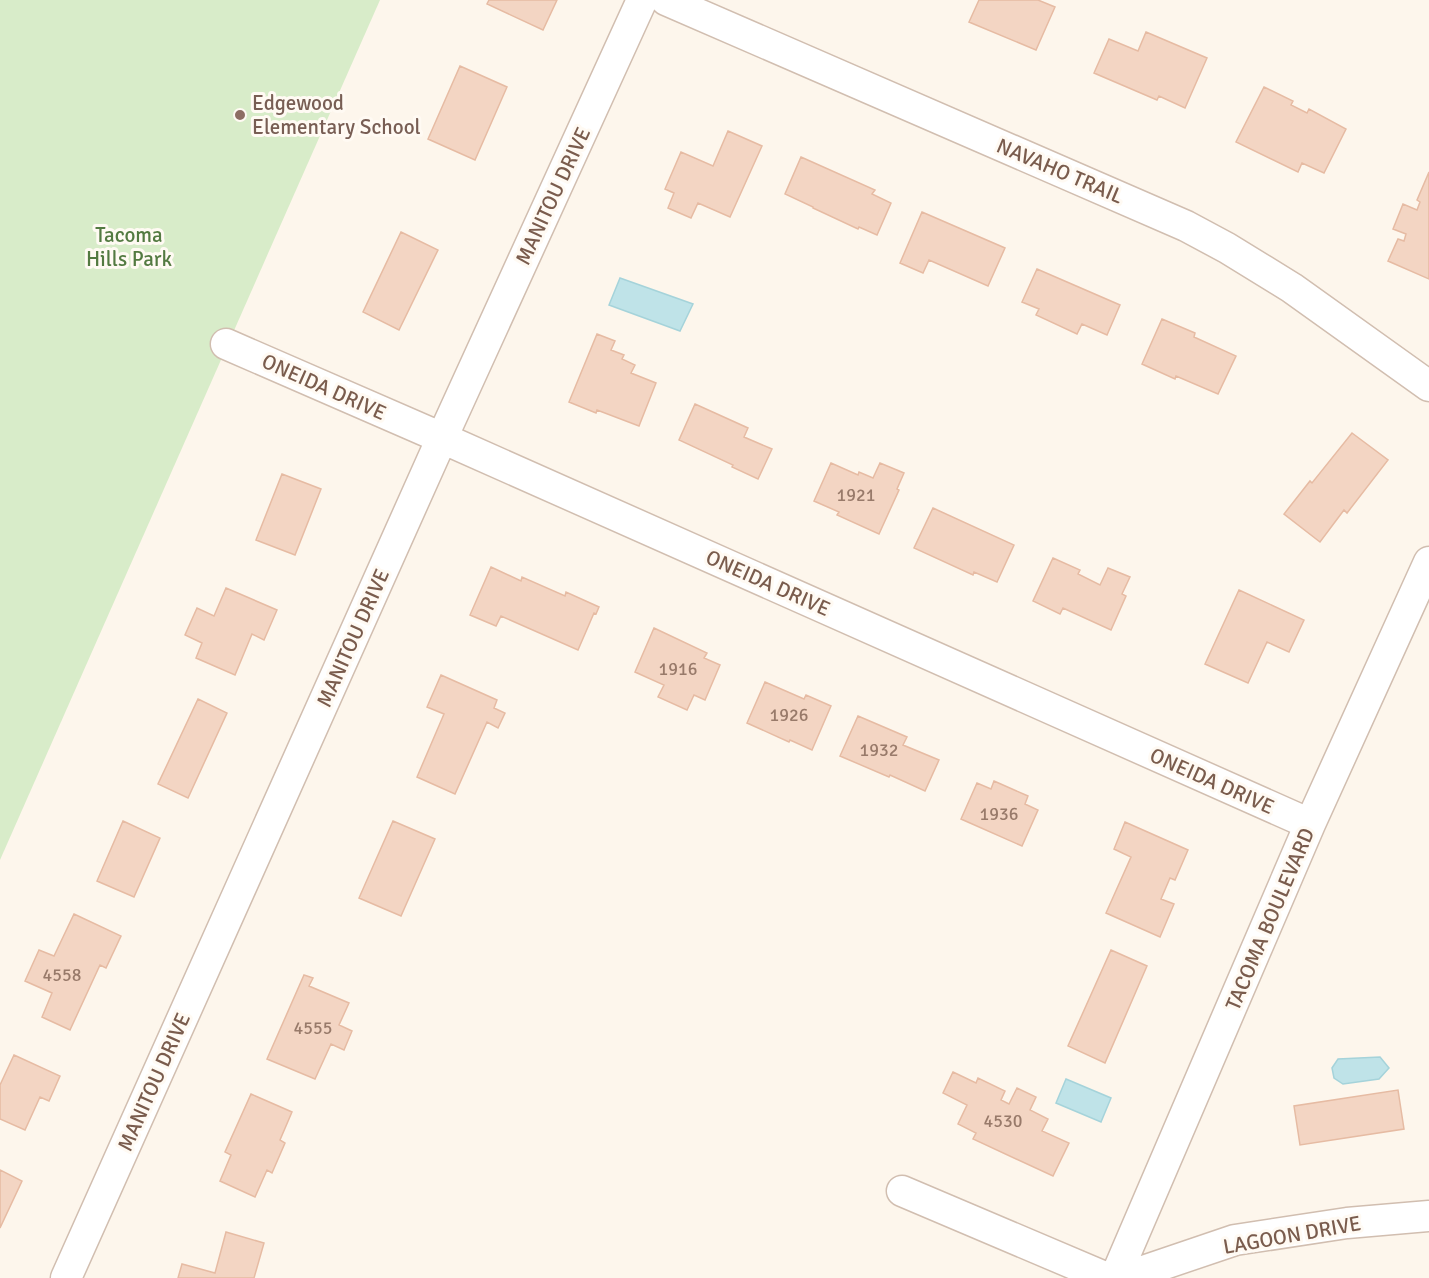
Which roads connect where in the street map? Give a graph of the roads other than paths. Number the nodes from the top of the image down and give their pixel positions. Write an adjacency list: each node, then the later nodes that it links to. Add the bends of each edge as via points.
1 (642, 0): 5 (street, MANITOU DRIVE)
2 (666, 0): 4 (street, NAVAHO TRAIL, via 1186,226 1276,277)
3 (226, 344): 5 (street, ONEIDA DRIVE)
4 (1429, 386)
5 (442, 438): 7 (street, ONEIDA DRIVE); 10 (street, MANITOU DRIVE)
6 (1429, 562): 7 (street, TACOMA BOULEVARD)
7 (1310, 824): 12 (street, TACOMA BOULEVARD)
8 (902, 1191): 11 (street)
9 (1429, 1216): 13 (street, LAGOON DRIVE, via 1347,1223 1236,1240)
10 (66, 1278)
11 (1107, 1278)
12 (1115, 1278)
13 (1123, 1278)

